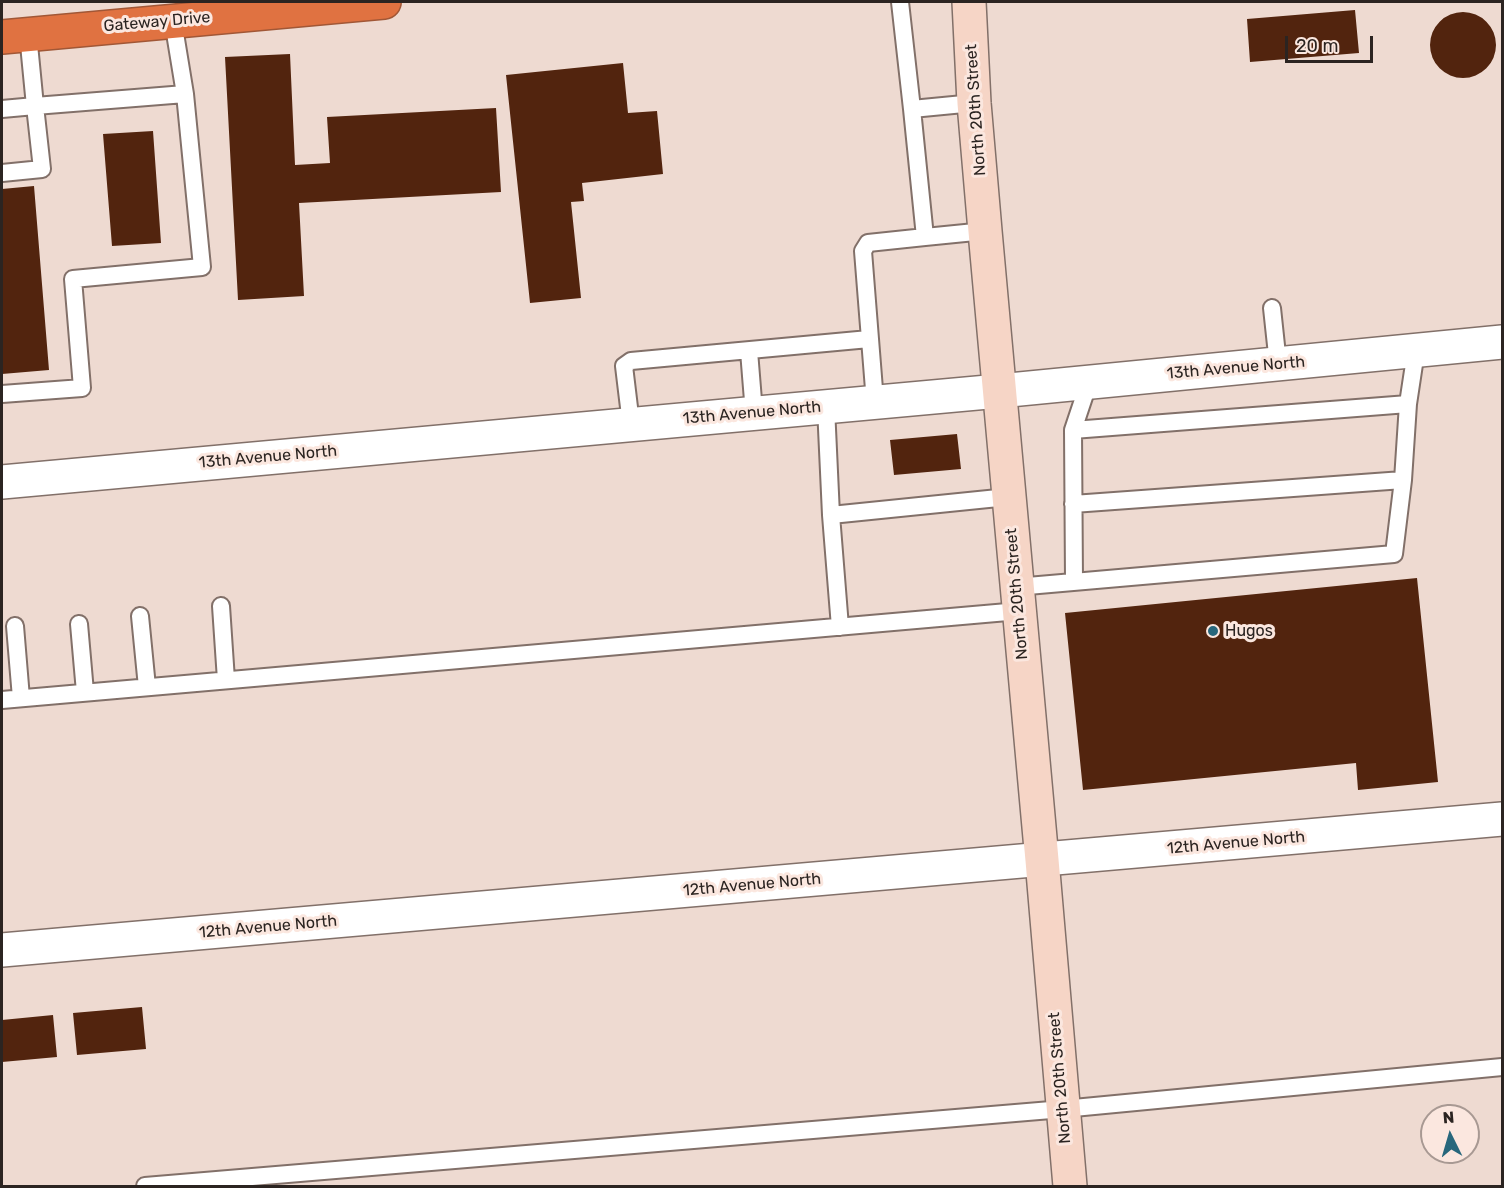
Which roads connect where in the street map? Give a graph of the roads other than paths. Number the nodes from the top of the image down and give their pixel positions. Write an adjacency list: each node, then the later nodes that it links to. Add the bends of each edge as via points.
1 (384, 2): 4 (highway, Gateway Drive)
2 (900, 2): 10 (lane)
3 (969, 2): 7 (street, North 20th Street)
4 (173, 21): 5 (highway, Gateway Drive); 6 (lane)
5 (15, 35): 8 (lane)
6 (185, 94): 8 (lane); 22 (lane, via 202,267 73,279 82,388)
7 (974, 103): 10 (lane); 12 (street, North 20th Street)
8 (35, 106): 9 (lane); 11 (lane, via 42,169)
9 (2, 109)
10 (912, 109): 13 (lane)
11 (2, 173)
12 (985, 231): 13 (lane); 21 (street, North 20th Street)
13 (925, 237): 15 (lane, via 868,243 863,251)
14 (1272, 308): 19 (lane)
15 (869, 339): 17 (lane); 23 (lane)
16 (1503, 342): 18 (street, 13th Avenue North)
17 (749, 351): 26 (lane); 27 (lane, via 631,361 624,366)
18 (1416, 351): 19 (street, 13th Avenue North); 24 (lane)
19 (1278, 364): 20 (street, 13th Avenue North)
20 (1089, 382): 21 (street, 13th Avenue North); 28 (lane)
21 (999, 391): 23 (street, 13th Avenue North); 31 (street, North 20th Street)
22 (2, 394)
23 (875, 402): 25 (street, 13th Avenue North)
24 (1408, 404): 28 (lane); 29 (lane)
25 (826, 407): 26 (street, 13th Avenue North); 33 (lane)
26 (754, 413): 27 (street, 13th Avenue North)
27 (631, 424): 30 (street, 13th Avenue North)
28 (1073, 430): 32 (lane)
29 (1403, 480): 32 (lane); 34 (lane, via 1395,554)
30 (2, 482)
31 (1008, 497): 33 (lane); 35 (street, North 20th Street)
32 (1073, 504): 34 (lane)
33 (831, 515): 40 (lane)
34 (1074, 581): 35 (lane)
35 (1018, 599): 40 (lane); 47 (street, North 20th Street)
36 (221, 606): 41 (lane)
37 (140, 616): 42 (lane)
38 (79, 624): 43 (lane)
39 (15, 626): 44 (lane)
40 (840, 627): 41 (lane)
41 (226, 680): 42 (lane)
42 (147, 687): 43 (lane)
43 (85, 692): 44 (lane)
44 (21, 698): 45 (lane)
45 (2, 700)
46 (1503, 819): 47 (street, 12th Avenue North)
47 (1042, 860): 48 (street, 12th Avenue North); 50 (street, North 20th Street)
48 (2, 950)
49 (1503, 1067): 50 (lane)
50 (1063, 1108): 51 (lane); 52 (street, North 20th Street)
51 (145, 1186)
52 (1070, 1186)

